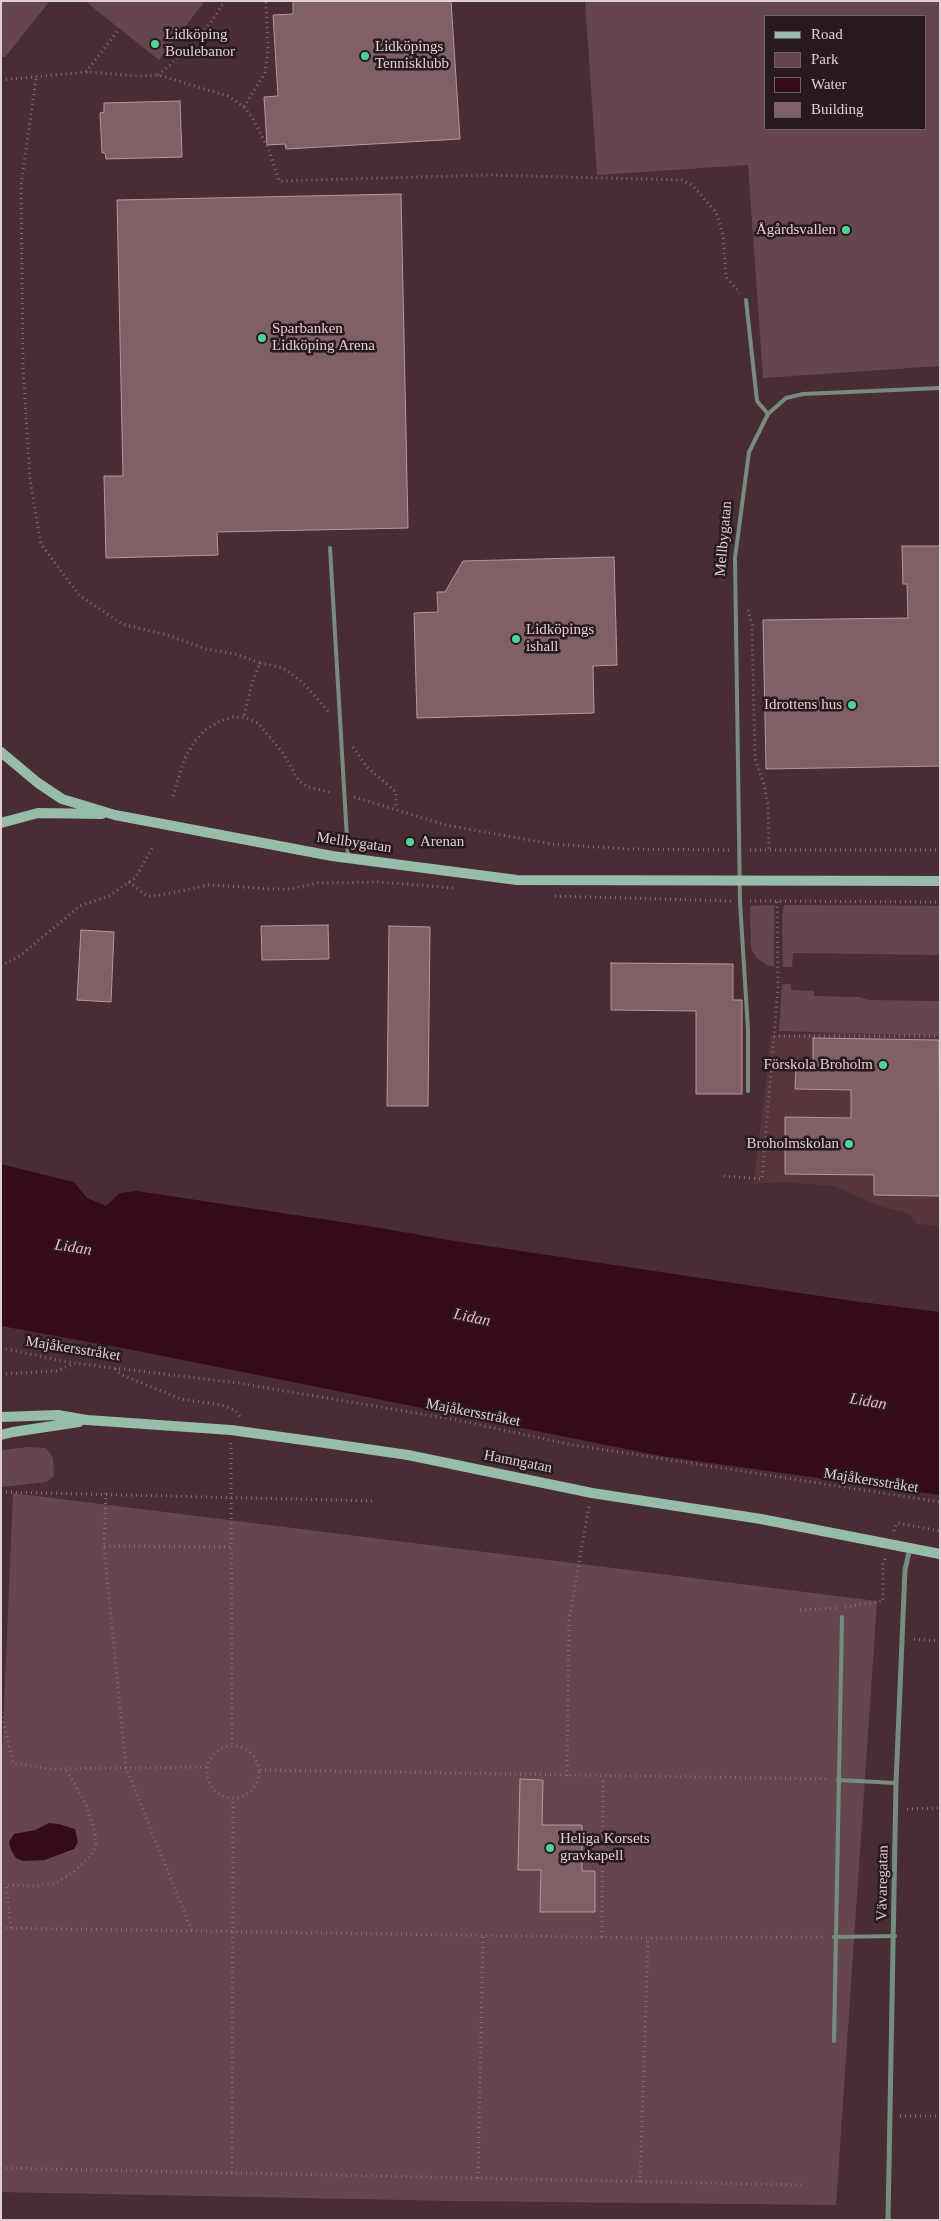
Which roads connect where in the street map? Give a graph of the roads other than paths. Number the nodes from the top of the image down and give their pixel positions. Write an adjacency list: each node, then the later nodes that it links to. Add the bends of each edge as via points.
1 (746, 300): 3 (lane, via 757,401)
2 (940, 388): 3 (lane, Mellbygatan, via 803,394 786,398)
3 (768, 414): 9 (lane, Mellbygatan, via 749,452 735,558)
4 (330, 548): 8 (lane)
5 (1, 752): 6 (main road, Mellbygatan, via 62,799)
6 (116, 815): 7 (main road, Mellbygatan, via 38,813); 8 (main road, Mellbygatan)
7 (1, 823)
8 (348, 858): 9 (main road, Mellbygatan, via 517,880)
9 (740, 879): 10 (main road, Mellbygatan); 11 (lane)
10 (940, 881)
11 (748, 1091)
12 (1, 1417): 13 (main road, via 58,1415)
13 (87, 1420): 14 (main road); 15 (main road, Hamngatan, via 236,1431 408,1455 592,1492)
14 (1, 1435)
15 (910, 1547): 16 (main road, Hamngatan); 19 (street, Vävaregatan, via 905,1570)
16 (940, 1554)
17 (842, 1617): 18 (lane)
18 (838, 1780): 19 (lane); 21 (lane)
19 (896, 1783): 20 (street, Vävaregatan)
20 (895, 1936): 21 (lane); 23 (street, Vävaregatan)
21 (834, 1937): 22 (lane)
22 (834, 2041)
23 (888, 2220)

